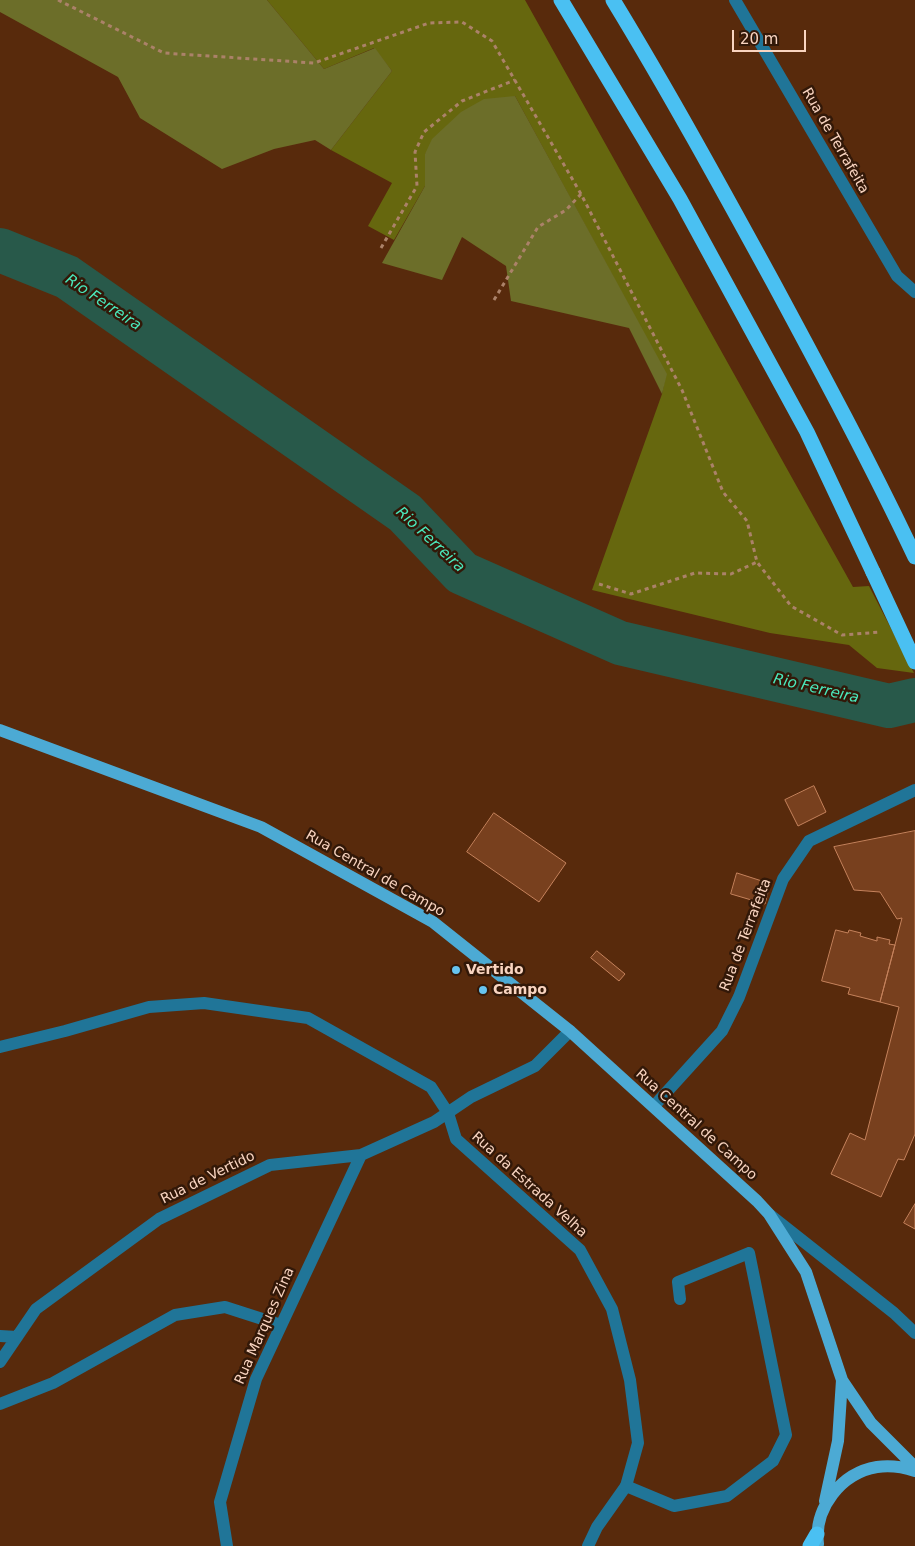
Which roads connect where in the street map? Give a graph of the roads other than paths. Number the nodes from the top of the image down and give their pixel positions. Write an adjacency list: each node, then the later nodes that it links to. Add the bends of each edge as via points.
1 (561, 0): 6 (highway, bridge, via 680,199 807,432)
2 (613, 0): 5 (highway, via 740,221 843,412)
3 (735, 0): 4 (street, Rua de Terrafeita, via 897,276)
4 (915, 292)
5 (914, 556)
6 (915, 662)
7 (0, 730): 9 (main road, Rua Central de Campo, via 261,827 433,922)
8 (915, 790): 11 (street, Rua de Terrafeita, via 809,841 783,880 739,997 722,1030)
9 (570, 1031): 11 (main road, Rua Central de Campo); 12 (street, Rua de Vertido, via 535,1066 471,1097)
10 (0, 1047): 12 (street, Rua da Estrada Velha, via 150,1008 204,1003 308,1018 431,1087)
11 (654, 1106): 14 (main road, Rua Central de Campo)
12 (448, 1113): 13 (street, Rua de Vertido); 25 (street, Rua da Estrada Velha, via 456,1139 580,1250 612,1309 630,1380 638,1443)
13 (361, 1155): 16 (street, Rua Marques Zina); 19 (street, Rua de Vertido, via 270,1165 159,1219 36,1310)
14 (770, 1214): 17 (street); 21 (main road, Rua Central de Campo, via 806,1272)
15 (680, 1299): 25 (street, via 678,1282 749,1253 786,1435 772,1461 727,1496 674,1506)
16 (281, 1325): 22 (street, via 225,1307 175,1315 53,1383); 28 (street, Rua Marques Zina, via 256,1379 220,1502)
17 (915, 1333)
18 (0, 1336): 19 (street)
19 (17, 1337): 20 (street, Rua de Vertido)
20 (0, 1362)
21 (842, 1380): 23 (main road, Rua Central de Campo, via 871,1423); 26 (main road, Rua Central de Campo, via 838,1441)
22 (0, 1404)
23 (915, 1467)
24 (915, 1472): 26 (main road, via 900,1466 877,1467 855,1474 837,1488)
25 (626, 1486): 29 (street, Rua da Estrada Velha, via 597,1527)
26 (824, 1507): 27 (main road, Rua Central de Campo)
27 (815, 1542)
28 (227, 1546)
29 (588, 1546)

